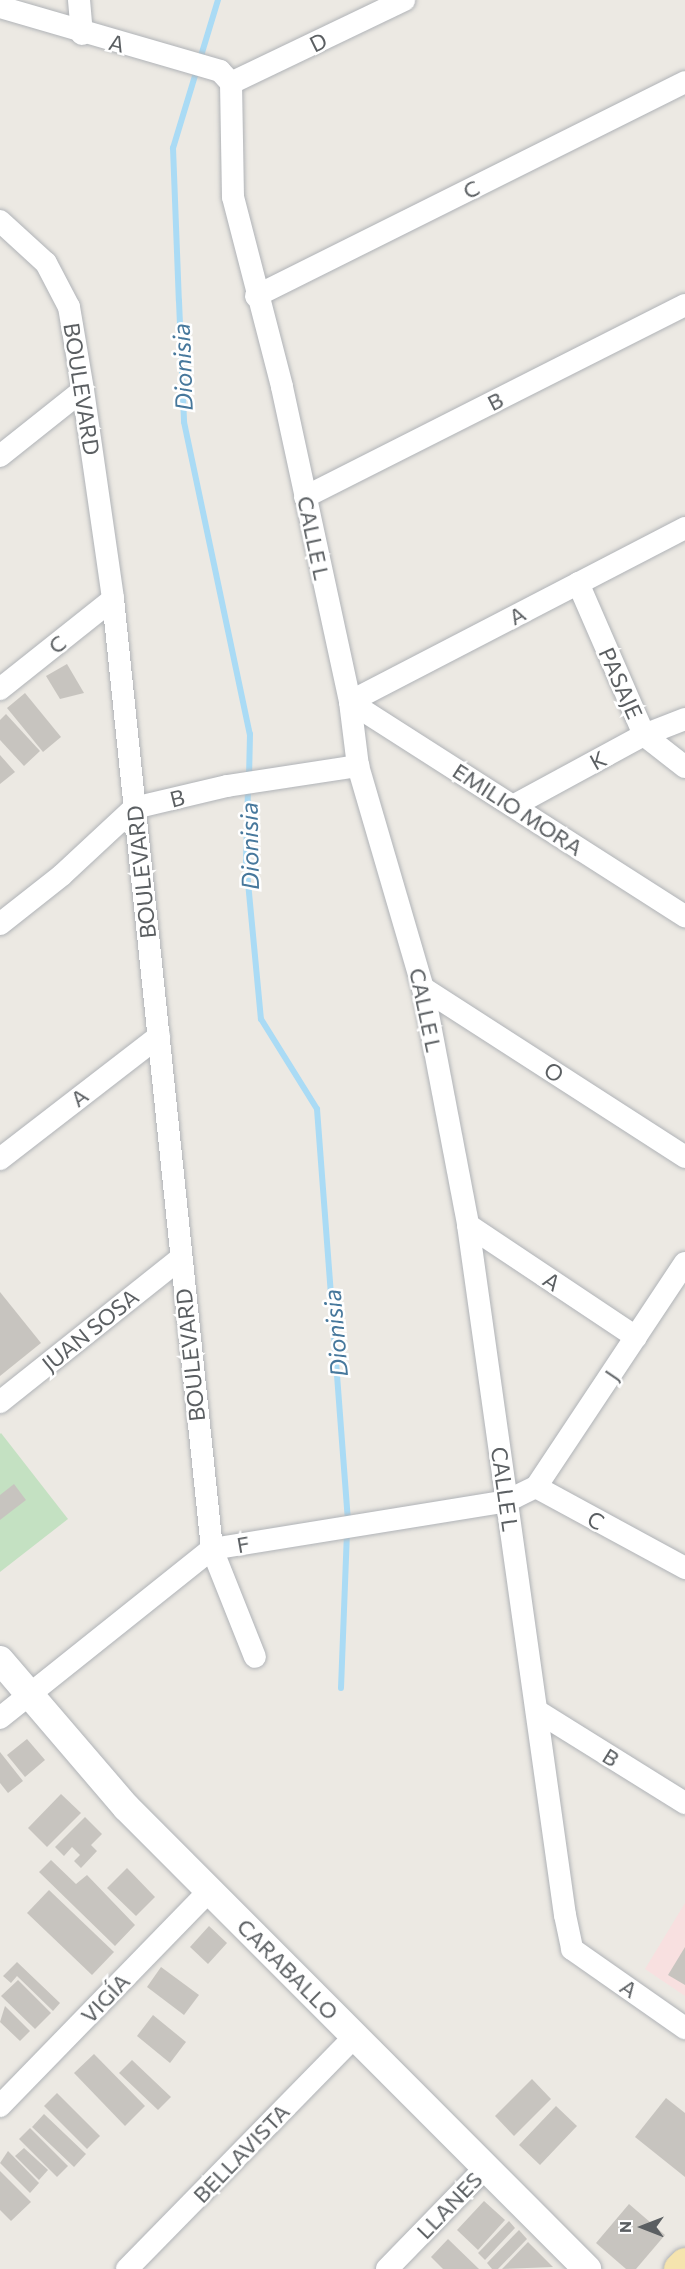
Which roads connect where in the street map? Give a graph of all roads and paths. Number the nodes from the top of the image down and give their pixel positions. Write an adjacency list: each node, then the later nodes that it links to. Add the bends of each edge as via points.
1 (79, 0): 4 (street)
2 (404, 0): 5 (street, D)
3 (0, 7): 4 (street, A)
4 (82, 34): 5 (street, A, via 184,60)
5 (226, 77): 8 (street, CALLE L, via 233,197)
6 (685, 82): 8 (street, C)
7 (1, 222): 10 (street, BOULEVARD, via 46,263 69,307)
8 (256, 296): 12 (street, CALLE L, via 282,387)
9 (685, 304): 12 (street, B)
10 (83, 390): 11 (street); 15 (street, BOULEVARD)
11 (0, 456)
12 (305, 497): 17 (street, CALLE L)
13 (685, 528): 14 (street, A)
14 (578, 583): 17 (street, A); 19 (street, PASAJE)
15 (113, 599): 16 (street, C); 23 (street, BOULEVARD)
16 (0, 689)
17 (350, 702): 20 (street, CALLE L); 22 (street, EMILIO MORA)
18 (685, 719): 19 (street, K)
19 (644, 735): 21 (street, PASAJE); 22 (street, K)
20 (358, 766): 23 (street, B, via 227,786); 26 (street, CALLE L)
21 (685, 767)
22 (513, 806): 24 (street, EMILIO MORA)
23 (134, 808): 25 (street, B, via 62,875); 27 (street, BOULEVARD)
24 (685, 916)
25 (0, 924)
26 (423, 988): 28 (street, O); 30 (street, CALLE L)
27 (159, 1036): 29 (street, A); 31 (street, BOULEVARD)
28 (685, 1157)
29 (0, 1159)
30 (468, 1225): 33 (street, A); 36 (street, CALLE L)
31 (180, 1259): 34 (street, JUAN SOSA); 37 (street, BOULEVARD)
32 (684, 1266): 33 (street, J)
33 (636, 1337): 35 (street, J)
34 (0, 1402)
35 (536, 1487): 36 (street); 38 (street, C)
36 (507, 1502): 37 (street, F); 42 (street, CALLE L)
37 (212, 1549): 39 (street, BOULEVARD); 41 (street, F)
38 (685, 1568)
39 (255, 1657)
40 (0, 1660): 41 (street, CARABALLO)
41 (27, 1696): 43 (street, F); 45 (street, CARABALLO)
42 (537, 1711): 44 (street, B); 46 (street, CALLE L)
43 (0, 1718)
44 (685, 1803)
45 (210, 1891): 48 (street, CARABALLO); 49 (street, VIGÍA)
46 (572, 1948): 47 (street, A)
47 (685, 2028)
48 (355, 2036): 50 (street, CARABALLO); 52 (street, BELLAVISTA)
49 (0, 2106)
50 (487, 2166): 53 (street, LLANES); 54 (street, CARABALLO)
51 (685, 2264): 55 (main road)
52 (127, 2269)
53 (387, 2269)
54 (586, 2269)
55 (680, 2269)

